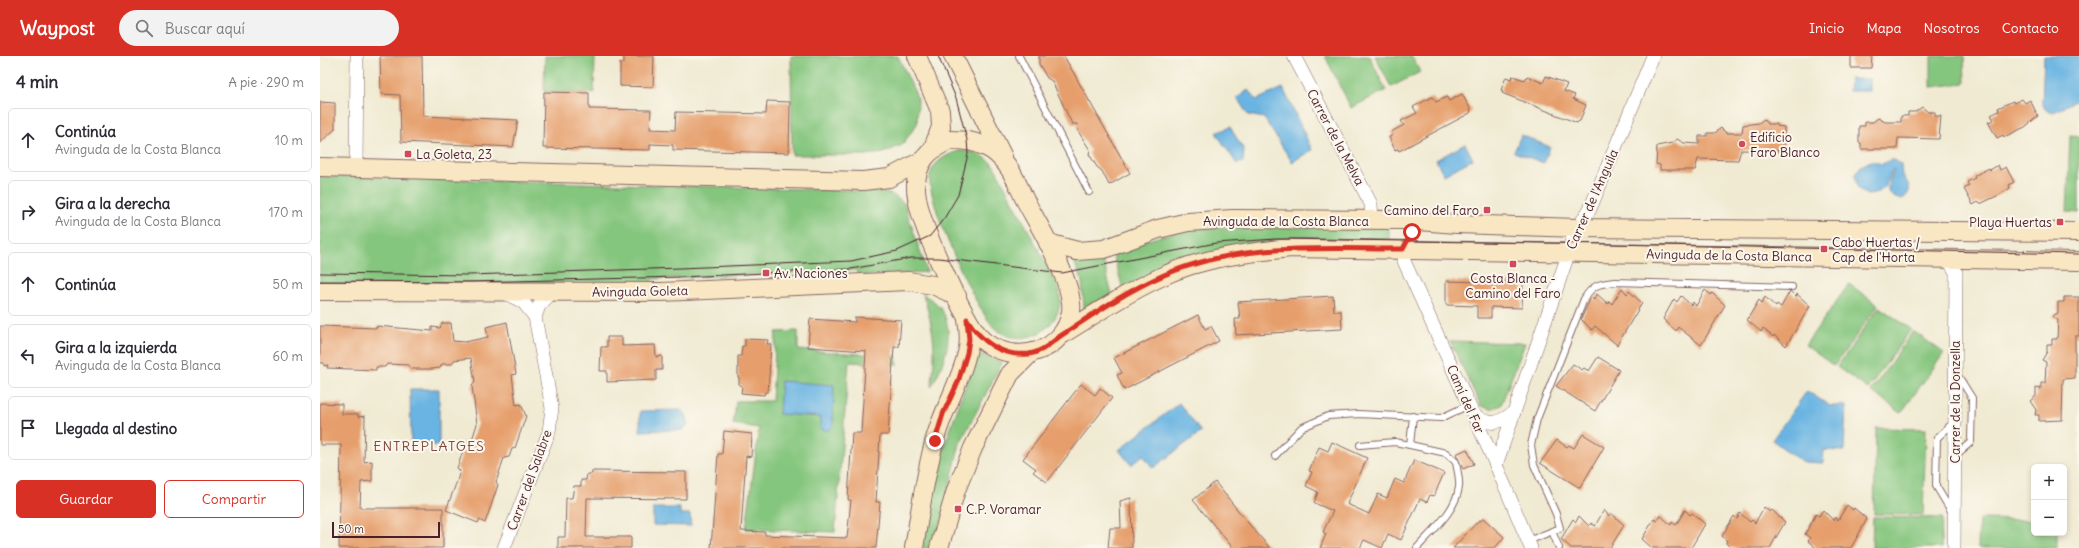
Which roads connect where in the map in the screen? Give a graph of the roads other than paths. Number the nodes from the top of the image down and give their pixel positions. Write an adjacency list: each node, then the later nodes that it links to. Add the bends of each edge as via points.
1 (357, 56): 10 (street)
2 (917, 56): 7 (street, via 940,111 941,127)
3 (953, 56): 8 (street)
4 (1018, 56): 11 (lane)
5 (1294, 56): 12 (street, Carrer de la Melva, via 1371,204)
6 (1653, 56): 14 (street, Carrer de l'Anguila, via 1590,209)
7 (928, 154): 8 (street, via 950,140 967,140 988,148); 10 (street, via 889,178 863,181); 25 (street, via 917,176 916,194 920,213)
8 (1006, 164): 16 (street)
9 (320, 167): 10 (street)
10 (356, 168)
11 (1089, 192)
12 (1372, 221): 13 (street, Avinguda de la Costa Blanca, via 1405,220); 16 (street, Avinguda de la Costa Blanca, via 1225,219 1188,222 1158,229 1104,249 1077,251)
13 (1457, 224): 14 (street, Avinguda de la Costa Blanca); 17 (street, Avinguda de la Costa Blanca, via 1412,232)
14 (1577, 228): 15 (street, Avinguda de la Costa Blanca); 18 (street, Carrer de l'Anguila)
15 (2079, 232)
16 (1048, 243): 28 (street, via 1070,293 1069,320)
17 (1403, 249): 18 (street, Avinguda de la Costa Blanca); 28 (street, Avinguda de la Costa Blanca, via 1291,248 1250,252 1205,262 1164,275 1118,299); 31 (street, Camí del Far, via 1404,261)
18 (1569, 252): 19 (street, Avinguda de la Costa Blanca); 32 (street, Carrer de l'Anguila)
19 (1947, 258): 20 (street, Avinguda de la Costa Blanca); 30 (street, Carrer de la Donzella, via 1956,272)
20 (2079, 261)
21 (1792, 287): 41 (lane, via 1615,282 1590,288 1537,419 1531,445 1534,465 1560,528)
22 (320, 291): 23 (street, Avinguda Goleta)
23 (504, 292): 24 (street, Avinguda Goleta); 26 (street, Carrer del Salabre, via 523,302)
24 (552, 292): 25 (street, Avinguda Goleta, via 660,292 908,281 933,285); 26 (street, via 539,306)
25 (957, 296): 27 (street)
26 (535, 317): 43 (street, Carrer del Salabre, via 552,408 549,432)
27 (967, 319): 29 (street, via 976,334 986,343 1002,351); 44 (street, via 967,353 935,441)
28 (1063, 334): 29 (street, Avinguda de la Costa Blanca, via 1047,347)
29 (1030, 354): 45 (street, via 1010,374 973,448 956,490)
30 (1956, 371): 34 (street, Carrer de la Donzella); 38 (lane, via 1972,398 1971,442)
31 (1471, 409): 32 (street, via 1483,422 1494,423); 33 (lane, via 1441,418); 39 (street, Camí del Far)
32 (1514, 412): 39 (street, Carrer de l'Anguila)
33 (1413, 416): 36 (lane); 37 (lane, via 1328,416 1301,428)
34 (1955, 421): 38 (street, Carrer de la Donzella); 40 (lane, via 1937,438 1936,479 1936,486)
35 (1360, 445): 36 (lane, via 1395,442)
36 (1410, 445): 46 (lane, via 1446,453 1456,462 1459,486 1450,510)
37 (1275, 456)
38 (1955, 456): 40 (street, Carrer de la Donzella)
39 (1496, 465): 42 (street, Camí del Far)
40 (1954, 516): 48 (street, Carrer de la Donzella)
41 (1552, 531): 42 (lane); 47 (lane)
42 (1530, 545)
43 (504, 548)
44 (914, 548)
45 (939, 548)
46 (1417, 548)
47 (1559, 548)
48 (1954, 548)

